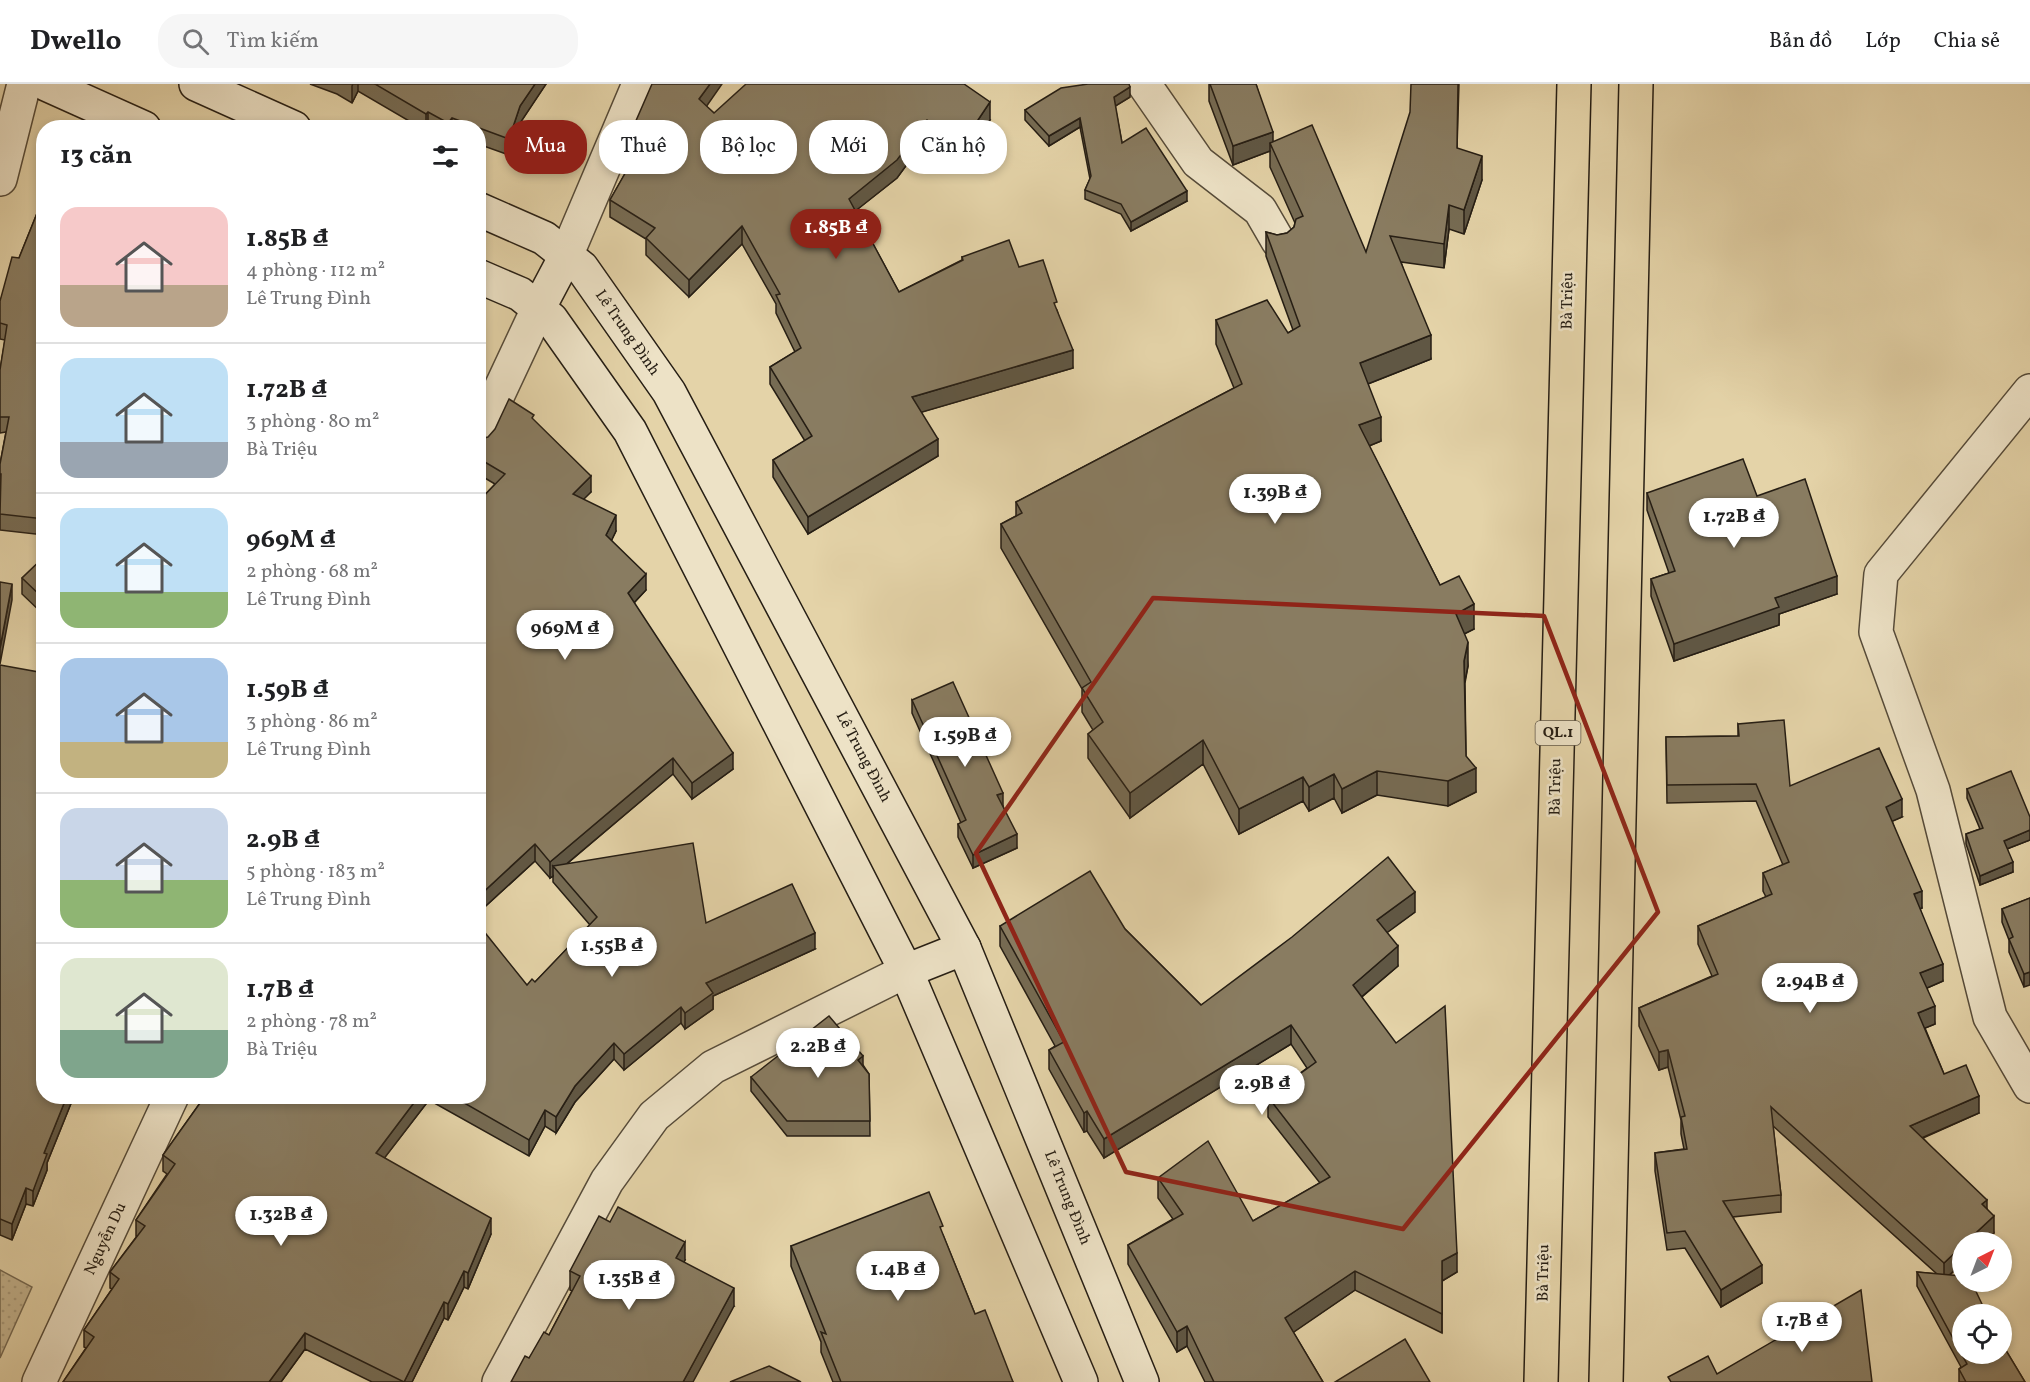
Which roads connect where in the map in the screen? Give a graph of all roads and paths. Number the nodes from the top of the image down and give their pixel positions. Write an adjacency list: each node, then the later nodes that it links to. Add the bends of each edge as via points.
1 (24, 84): 10 (main road)
2 (46, 84): 8 (main road)
3 (196, 84): 9 (main road)
4 (639, 84): 13 (main road)
5 (1144, 84): 12 (main road, via 1198,162 1260,210)
6 (1574, 84): 26 (highway, Bà Triệu / QL.1)
7 (1636, 84): 27 (highway)
8 (126, 120)
9 (276, 120)
10 (0, 179)
11 (486, 213): 13 (main road, Lê Trung Đình, via 544,238)
12 (1278, 241)
13 (566, 256): 15 (main road); 18 (main road, Lê Trung Đình, via 582,268 669,392)
14 (486, 279): 15 (main road, via 520,294)
15 (538, 309): 17 (main road); 19 (main road, via 551,319 630,431)
16 (2030, 391): 20 (main road, via 1881,574 1876,632 1933,790 1990,1017)
17 (486, 420)
18 (964, 948): 19 (main road); 25 (main road, Lê Trung Đình)
19 (906, 971): 23 (main road, via 713,1067 654,1116 607,1182); 24 (main road)
20 (2030, 1086)
21 (168, 1104): 22 (main road, Nguyễn Du)
22 (39, 1382)
23 (499, 1382)
24 (1081, 1382)
25 (1142, 1382)
26 (1541, 1382)
27 (1606, 1382)

